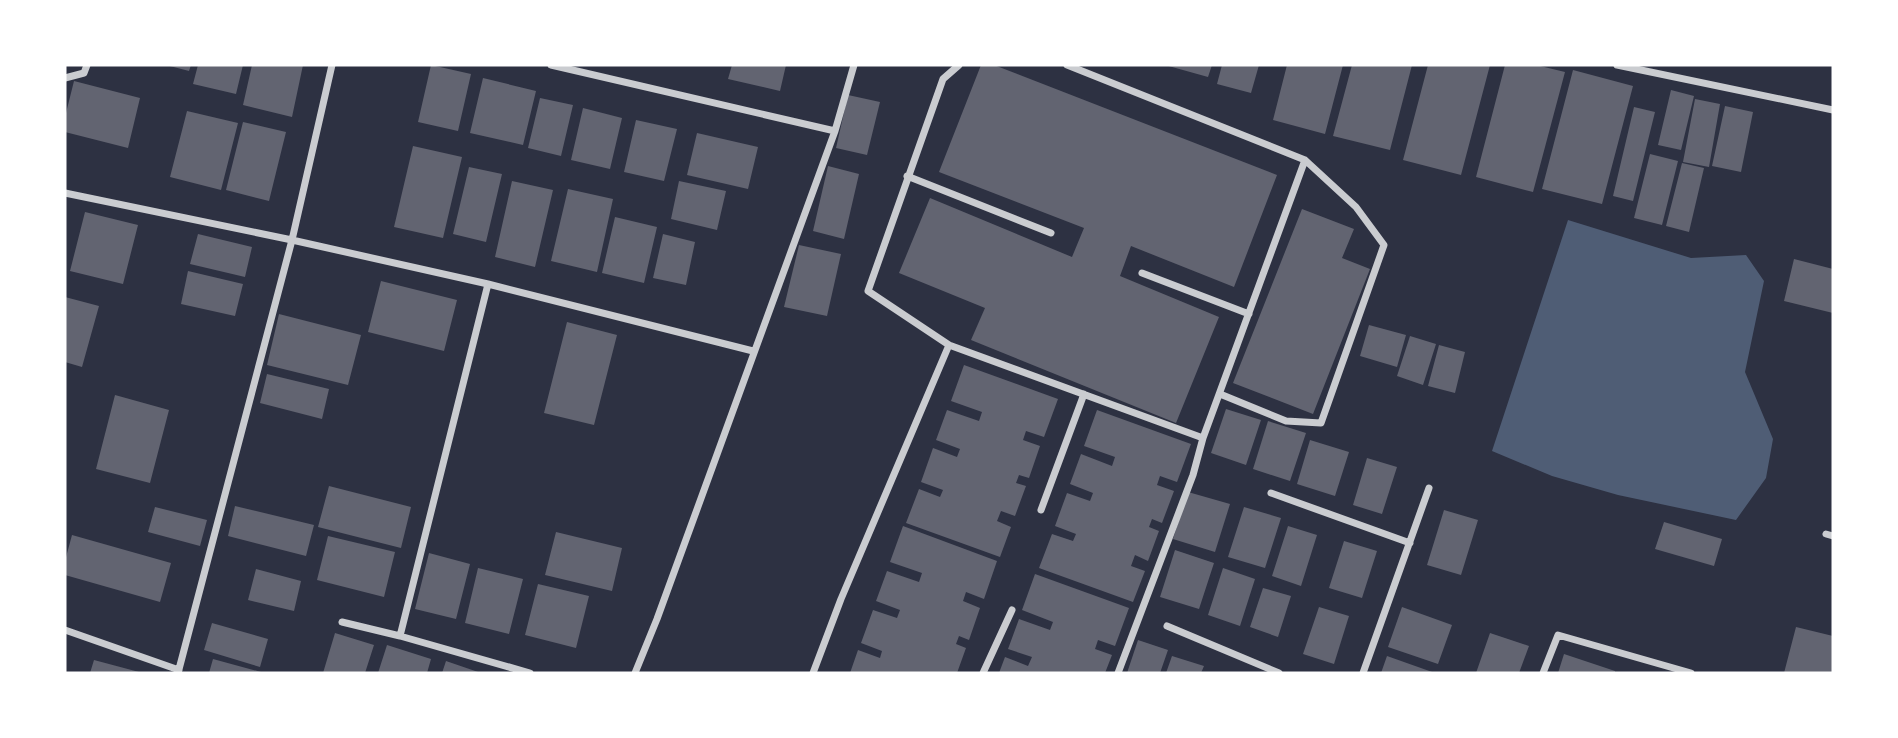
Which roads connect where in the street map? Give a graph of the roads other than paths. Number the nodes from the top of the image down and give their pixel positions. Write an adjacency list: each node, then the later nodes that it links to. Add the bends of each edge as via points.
1 (87, 65): 8 (street, via 84,73)
2 (332, 65): 15 (street)
3 (551, 65): 10 (street)
4 (855, 65): 10 (street)
5 (959, 65): 12 (street, via 943,79)
6 (1067, 65): 11 (street)
7 (1617, 65): 9 (street)
8 (65, 78)
9 (1833, 110)
10 (835, 131): 20 (street)
11 (1305, 160): 18 (street); 22 (street, via 1356,207 1384,245 1321,423 1286,421)
12 (907, 176): 14 (street); 19 (street, via 868,291)
13 (65, 193): 15 (street)
14 (1051, 233)
15 (292, 240): 17 (street); 33 (street)
16 (1142, 273): 18 (street)
17 (488, 284): 20 (street); 32 (street)
18 (1249, 314): 22 (street)
19 (949, 345): 21 (street); 36 (street)
20 (753, 351): 35 (street)
21 (1084, 394): 23 (street); 26 (street)
22 (1220, 394): 23 (street)
23 (1203, 438): 38 (street)
24 (1429, 488): 27 (street)
25 (1271, 494): 27 (street)
26 (1041, 510)
27 (1410, 542): 40 (street)
28 (1012, 610): 37 (street)
29 (342, 622): 32 (street)
30 (1167, 626): 39 (street)
31 (65, 629): 33 (street)
32 (400, 636): 34 (street)
33 (178, 671)
34 (530, 673)
35 (635, 673)
36 (813, 673)
37 (983, 673)
38 (1118, 673)
39 (1279, 673)
40 (1363, 673)
41 (1543, 673): 42 (street, via 1558,635)
42 (1691, 673)

